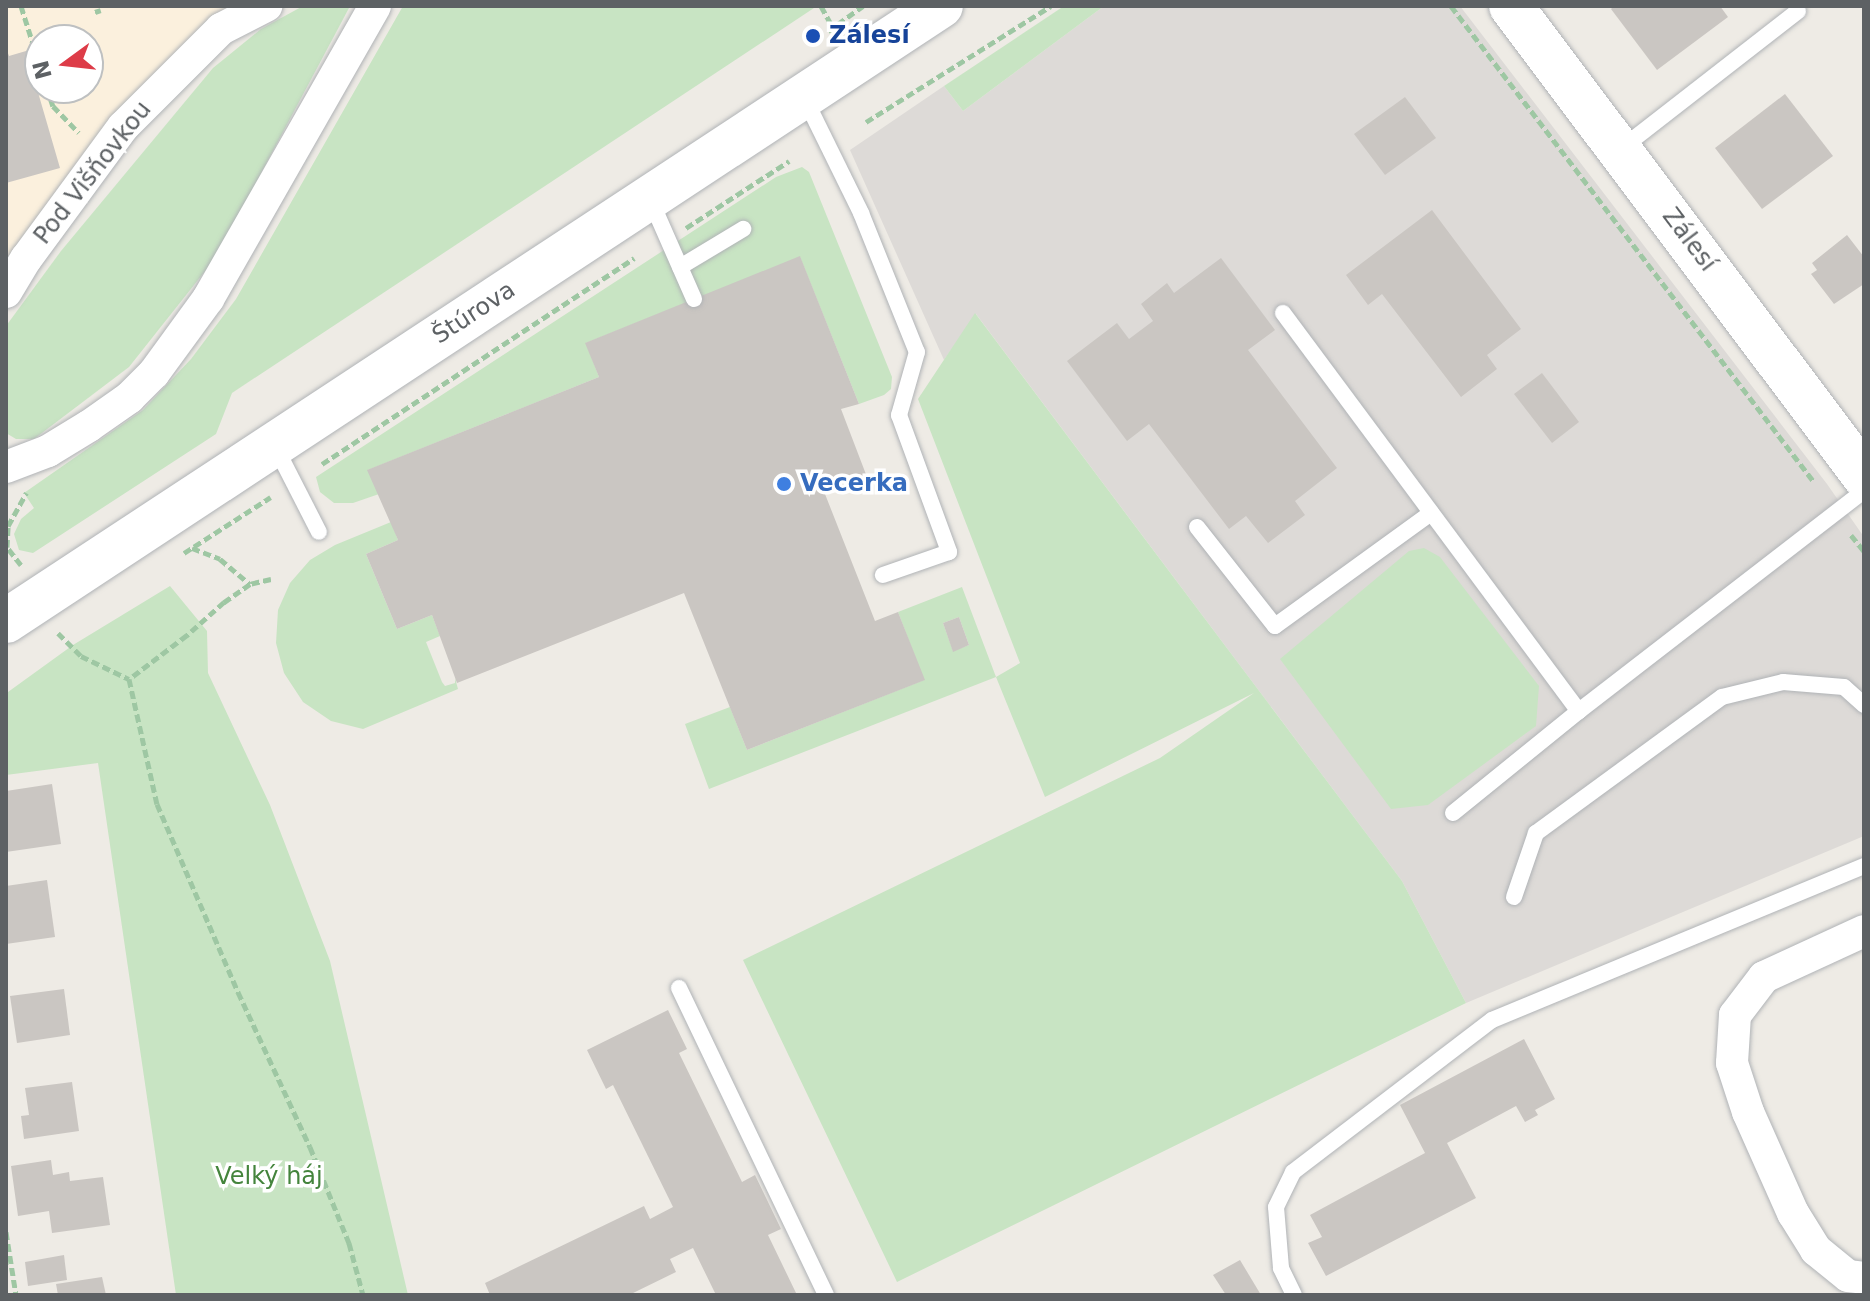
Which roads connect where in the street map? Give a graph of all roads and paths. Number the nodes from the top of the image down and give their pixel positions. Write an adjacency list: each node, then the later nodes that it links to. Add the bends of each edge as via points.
1 (266, 6): 14 (street, Pod Višňovkou, via 221,29 123,127)
2 (375, 6): 26 (street, via 208,299 154,373 89,426 48,451)
3 (821, 6): 9 (path)
4 (941, 6): 10 (street, Štúrova)
5 (1051, 6): 12 (path)
6 (1451, 6): 28 (path)
7 (1511, 6): 13 (street, Zálesí)
8 (1798, 11): 13 (lane)
9 (833, 28)
10 (804, 97): 16 (street, Štúrova); 36 (lane, via 861,213 917,352 899,415 949,552)
11 (52, 104): 14 (path)
12 (866, 122)
13 (1621, 149): 27 (street, Zálesí)
14 (102, 157): 21 (street, Pod Višňovkou)
15 (789, 161): 18 (path)
16 (650, 199): 20 (lane); 24 (street, Štúrova)
17 (743, 229): 20 (lane)
18 (683, 230)
19 (634, 258): 25 (path)
20 (680, 267): 22 (lane)
21 (6, 292)
22 (694, 299)
23 (1283, 313): 30 (lane)
24 (273, 443): 32 (lane); 39 (street, Štúrova)
25 (322, 464)
26 (6, 467)
27 (1864, 476)
28 (1814, 482)
29 (1864, 491): 42 (lane)
30 (1431, 513): 31 (lane, via 1275,626); 42 (lane)
31 (1197, 527)
32 (319, 532)
33 (1851, 535): 35 (path)
34 (192, 548): 38 (path, via 220,559)
35 (1864, 551)
36 (883, 575)
37 (271, 579): 38 (path)
38 (250, 584): 40 (path)
39 (19, 611): 40 (path, via 81,656)
40 (129, 679): 51 (path, via 157,804 310,1147 349,1243)
41 (1864, 705): 45 (lane, via 1844,687 1783,682 1722,697 1536,833)
42 (1579, 711): 43 (lane)
43 (1453, 813)
44 (1864, 866): 53 (lane, via 1492,1020 1293,1172 1276,1207 1281,1268)
45 (1514, 897)
46 (1864, 931): 49 (street, via 1764,977 1735,1015 1732,1063 1793,1213 1816,1250 1848,1276)
47 (679, 988): 52 (lane)
48 (6, 1232): 50 (path)
49 (1864, 1278)
50 (16, 1295)
51 (363, 1295)
52 (826, 1295)
53 (1294, 1295)

